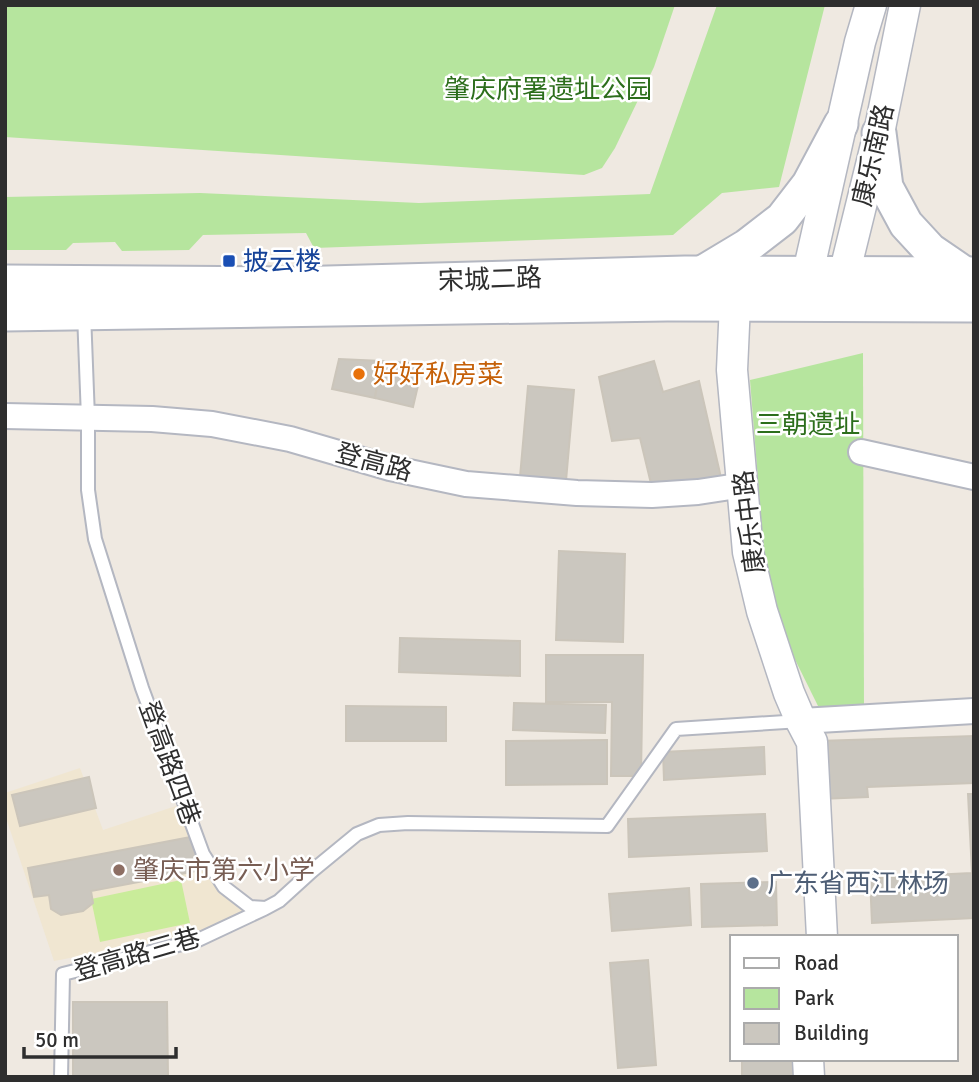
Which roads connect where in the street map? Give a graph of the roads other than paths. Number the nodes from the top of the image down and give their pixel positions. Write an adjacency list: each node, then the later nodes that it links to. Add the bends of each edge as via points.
1 (871, 5): 3 (street, 康乐南路)
2 (905, 5): 4 (street, 康乐南路)
3 (841, 124): 5 (main road, via 809,184 782,219); 10 (street, 康乐南路)
4 (879, 133): 6 (street, 康乐南路); 8 (main road, via 886,187 906,223)
5 (702, 273): 9 (main road, 宋城二路); 11 (main road, 宋城二路)
6 (845, 273): 8 (main road, 宋城二路); 10 (main road, 宋城二路); 12 (street, 康乐南路)
7 (5, 282): 11 (main road, 宋城二路)
8 (971, 284): 12 (main road, 宋城二路)
9 (736, 288): 10 (main road, 宋城二路); 11 (main road, 宋城二路); 19 (street, 康乐中路, via 732,370)
10 (805, 288): 12 (main road, 宋城二路)
11 (617, 290): 13 (main road, 宋城二路)
12 (836, 304)
13 (84, 313): 14 (main road, 宋城二路); 16 (lane, 登高路四巷)
14 (5, 314)
15 (5, 416): 16 (street, 登高路)
16 (88, 418): 19 (street, 登高路, via 212,424 466,484 652,495); 22 (lane, 登高路四巷, via 88,489 95,539 142,688 203,854 224,887 250,907)
17 (861, 452): 18 (street)
18 (974, 477)
19 (744, 485): 21 (street, 康乐中路, via 748,552 762,611)
20 (974, 711): 21 (street)
21 (801, 721): 22 (lane, via 676,729 607,826 379,825 357,834); 23 (street, via 793,743); 24 (street, 康乐中路, via 812,742)
22 (266, 908): 25 (lane, 登高路三巷, via 198,940 63,974)
23 (802, 935)
24 (822, 935)
25 (61, 1077)

